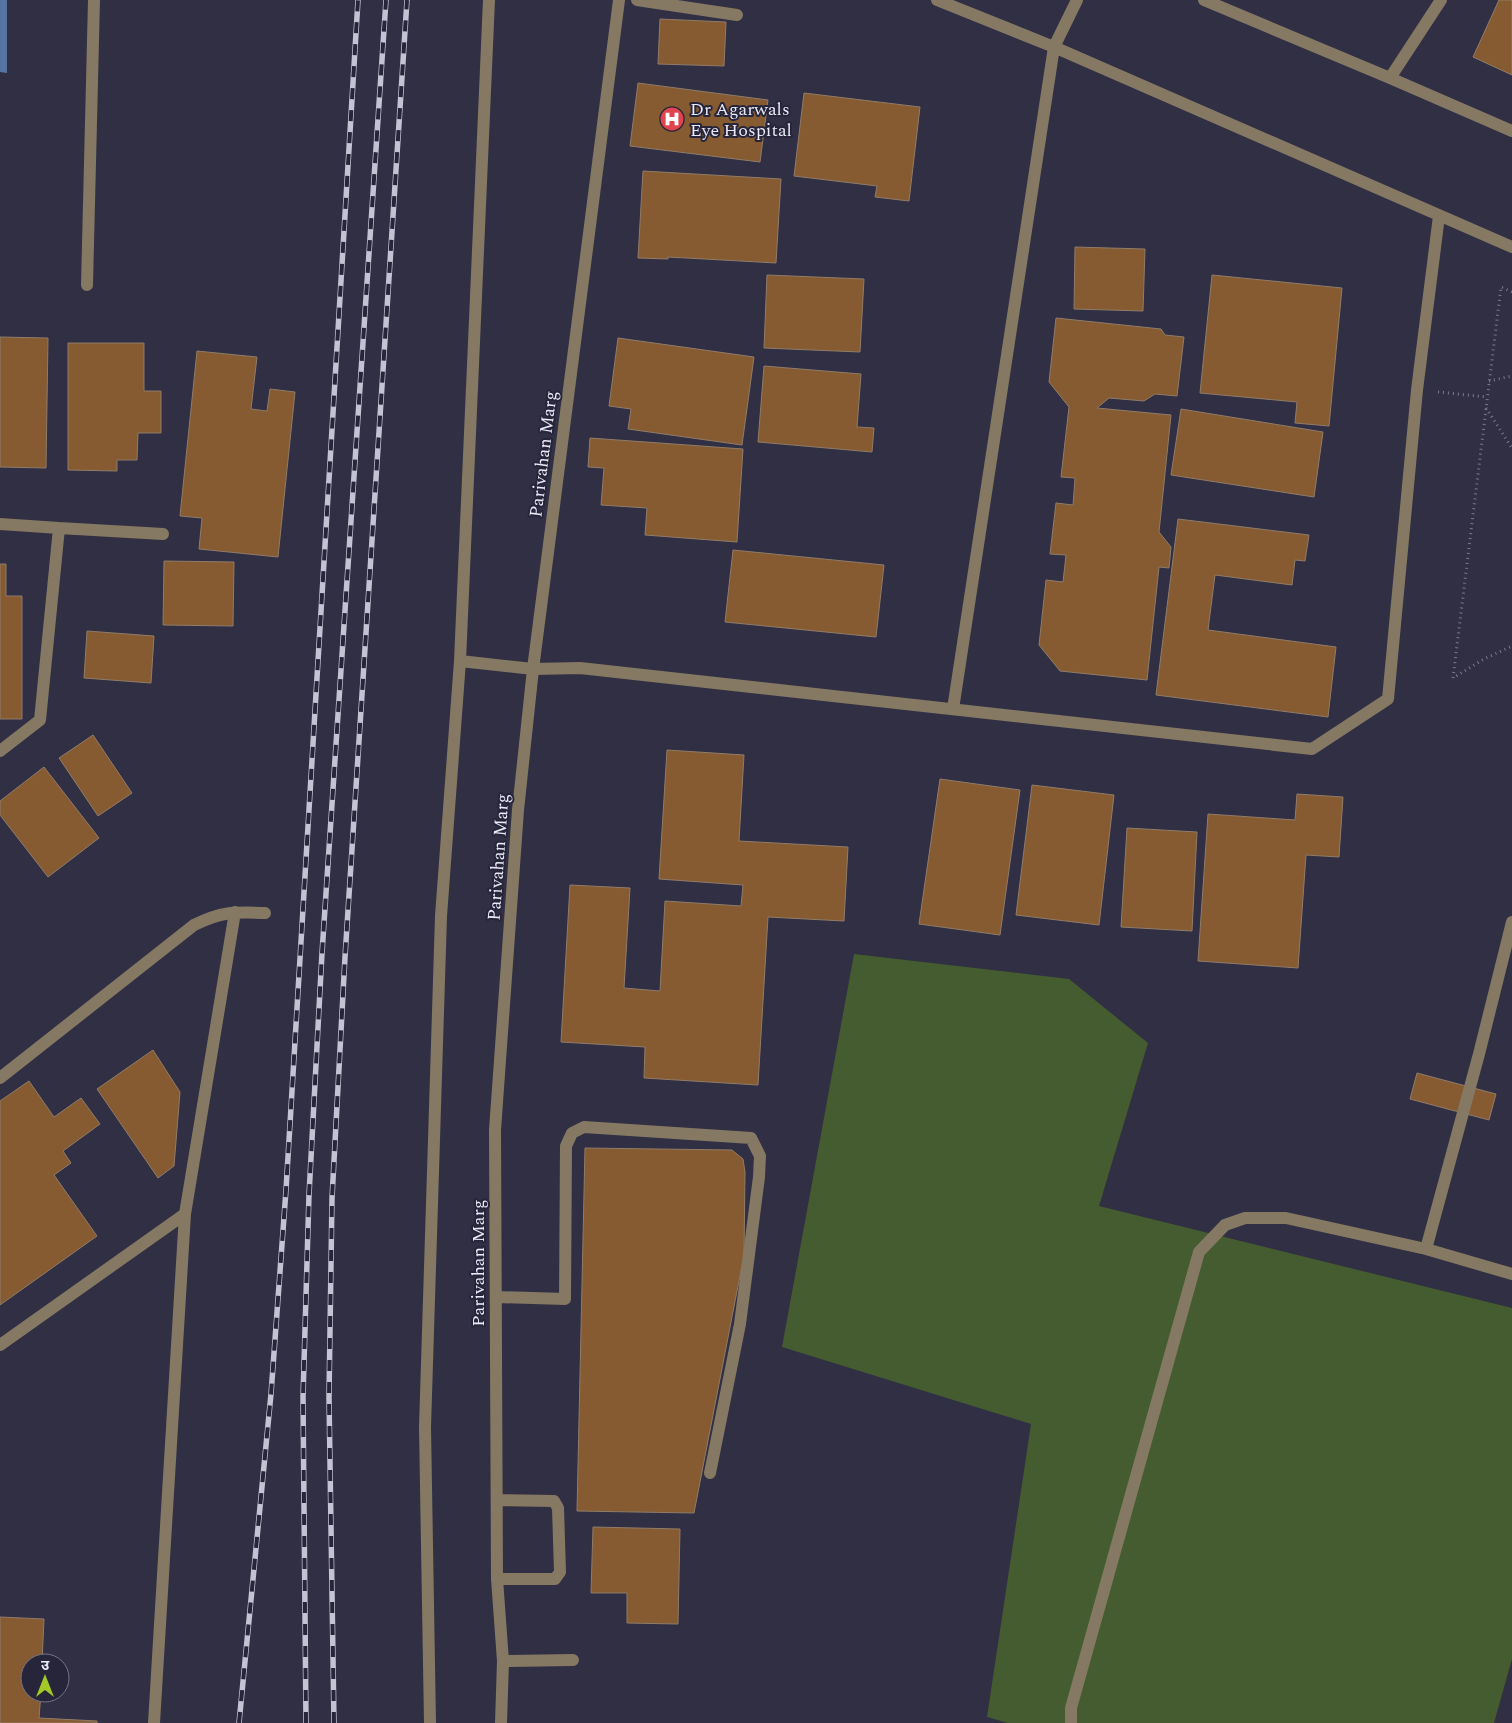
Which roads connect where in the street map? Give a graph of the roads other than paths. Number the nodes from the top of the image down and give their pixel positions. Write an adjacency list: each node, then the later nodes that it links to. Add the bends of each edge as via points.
1 (94, 0): 15 (street)
2 (489, 0): 19 (street)
3 (619, 0): 20 (street, Parivahan Marg)
4 (638, 0): 9 (street)
5 (937, 0): 10 (street)
6 (1077, 0): 10 (street)
7 (1204, 0): 11 (street)
8 (1441, 0): 11 (street)
9 (737, 15)
10 (1054, 47): 13 (street); 21 (street)
11 (1390, 78): 12 (street)
12 (1512, 131)
13 (1439, 216): 14 (street); 21 (street, via 1417,390 1388,699 1312,749)
14 (1512, 247)
15 (87, 285)
16 (0, 524): 17 (street)
17 (59, 528): 18 (street); 22 (street, via 40,720)
18 (163, 534)
19 (460, 661): 20 (street); 38 (street, via 441,916 425,1417)
20 (533, 669): 21 (street, via 580,668); 30 (street, Parivahan Marg, via 518,810 495,1130)
21 (954, 709)
22 (0, 751)
23 (234, 912): 24 (street); 26 (street, via 214,915 194,925); 27 (street)
24 (265, 913)
25 (1512, 922): 28 (street)
26 (0, 1078)
27 (185, 1214): 31 (street); 37 (street)
28 (1426, 1249): 29 (street); 40 (street, via 1286,1218 1245,1218 1225,1225 1199,1252 1071,1708)
29 (1512, 1274)
30 (496, 1297): 32 (street, via 565,1299 566,1146 572,1133 584,1127 751,1138 760,1156 759,1177 740,1324); 33 (street, Parivahan Marg)
31 (0, 1345)
32 (710, 1473)
33 (496, 1500): 34 (street, Parivahan Marg); 34 (street, via 554,1501 558,1508 560,1572 555,1579)
34 (497, 1579): 36 (street, Parivahan Marg)
35 (573, 1660): 36 (street)
36 (503, 1661): 39 (street, Parivahan Marg)
37 (154, 1723)
38 (430, 1723)
39 (501, 1723)
40 (1071, 1723)

